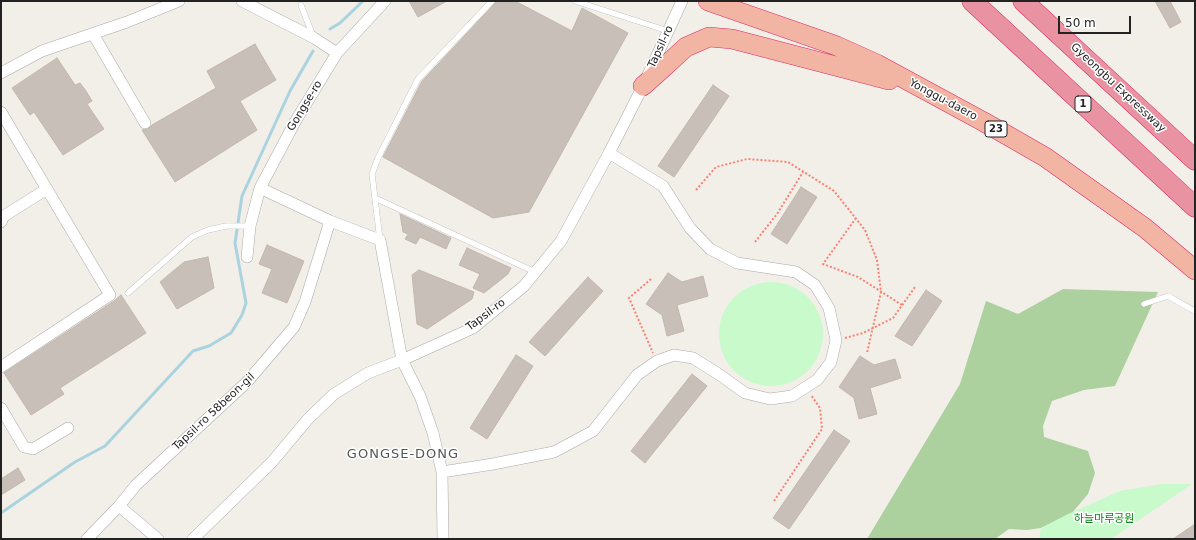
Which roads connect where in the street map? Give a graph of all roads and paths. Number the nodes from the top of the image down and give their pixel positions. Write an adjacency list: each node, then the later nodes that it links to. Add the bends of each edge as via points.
1 (179, 1): 14 (street)
2 (242, 1): 15 (street)
3 (310, 1): 4 (path)
4 (318, 1)
5 (385, 1): 16 (street, Gongse-ro)
6 (492, 1): 28 (lane, via 418,79 372,174)
7 (575, 1): 13 (lane)
8 (682, 1): 13 (street, Tapsil-ro)
9 (708, 1): 19 (highway, Yonggu-daero / 23, via 837,46)
10 (972, 1): 29 (highway, 1)
11 (1024, 1): 23 (highway, Gyeongbu Expressway)
12 (301, 5): 15 (lane)
13 (668, 31): 18 (street, Tapsil-ro)
14 (93, 34): 17 (street, via 42,51); 21 (street)
15 (314, 38): 16 (street)
16 (337, 53): 25 (street, Gongse-ro, via 295,122)
17 (1, 73)
18 (643, 86): 19 (highway, via 686,47 709,37 732,39); 22 (street, Tapsil-ro)
19 (920, 88): 37 (highway, Yonggu-daero / 23, via 1045,157 1146,228)
20 (1, 112): 26 (street)
21 (145, 123)
22 (609, 153): 38 (street, Tapsil-ro, via 561,240); 47 (street, via 663,186 690,228 710,249 737,263 796,272 815,285 829,308)
23 (1195, 160)
24 (804, 172): 27 (path, via 788,162 747,159 716,167); 30 (path, via 834,191); 35 (path)
25 (260, 188): 31 (street); 33 (street, Gongse-ro)
26 (47, 189): 32 (street, via 4,216); 51 (street, via 110,295)
27 (696, 190)
28 (375, 198): 34 (lane); 38 (lane)
29 (1195, 207)
30 (856, 218): 41 (path, via 865,230 877,260); 41 (path, via 823,264 858,277)
31 (330, 221): 34 (street); 57 (street, Tapsil-ro 58beon-gil, via 305,302 294,327 247,382 136,485)
32 (1, 222)
33 (250, 226): 36 (street, Gongse-ro); 42 (lane, via 226,226 192,236)
34 (380, 240): 49 (street)
35 (755, 242)
36 (247, 258)
37 (1195, 270)
38 (535, 272): 49 (street, Tapsil-ro, via 524,286 473,328)
39 (651, 279): 50 (path, via 629,298)
40 (916, 287): 44 (path)
41 (881, 292): 44 (path); 46 (path)
42 (128, 293)
43 (1144, 304): 45 (lane, via 1168,296)
44 (902, 305): 46 (path, via 893,318)
45 (1195, 311)
46 (873, 328): 47 (path); 48 (path)
47 (836, 340): 52 (street, via 831,362 817,380)
48 (867, 353)
49 (402, 360): 55 (street, via 420,396 433,432); 60 (street, Tapsil-ro, via 368,373 334,394 308,419 272,462)
50 (656, 361): 52 (street, via 674,355 693,358 744,393 770,399 792,396); 55 (street, via 637,375 594,431 554,452)
51 (1, 367)
52 (806, 388): 56 (path, via 820,408 822,429)
53 (1, 408): 54 (street, via 24,447 33,449)
54 (68, 428)
55 (442, 472): 61 (street)
56 (774, 501)
57 (119, 506): 58 (street, Tapsil-ro 58beon-gil); 59 (street)
58 (86, 539)
59 (158, 539)
60 (193, 539)
61 (443, 539)

